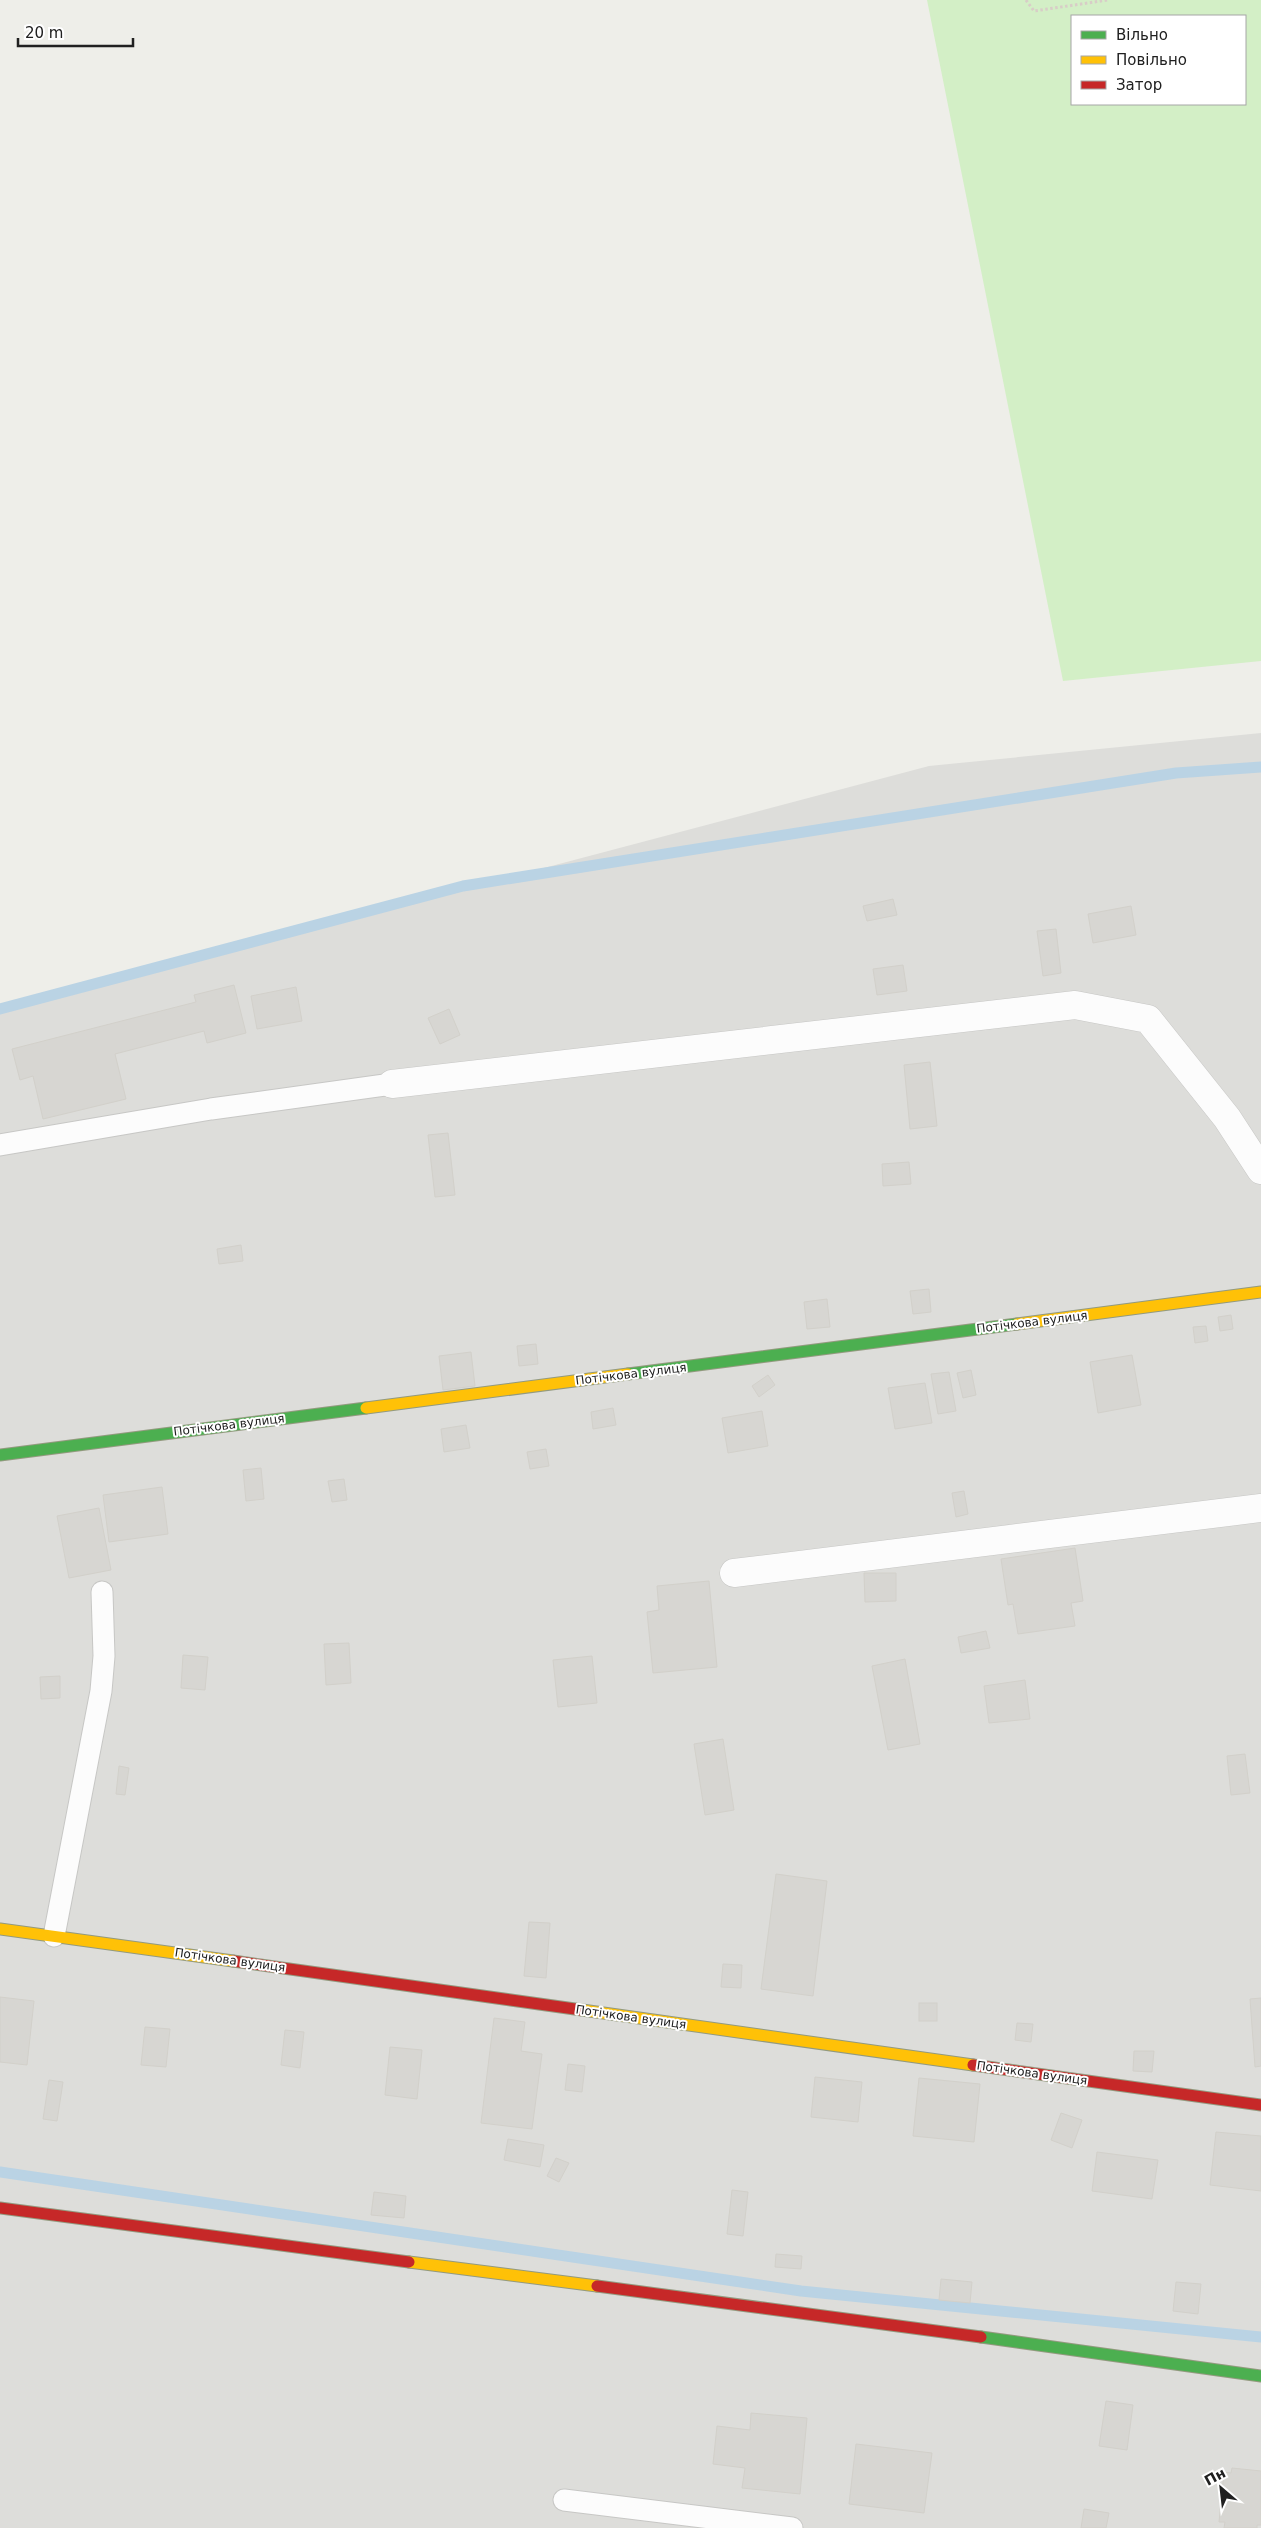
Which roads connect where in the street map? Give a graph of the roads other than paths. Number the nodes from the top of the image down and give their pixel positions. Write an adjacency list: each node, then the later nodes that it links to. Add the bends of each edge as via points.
1 (392, 1084): 2 (lane); 3 (street, via 1075,1005 1148,1019 1227,1118)
2 (0, 1145)
3 (1261, 1170)
4 (1261, 1292): 5 (street, Потічкова вулиця)
5 (0, 1455)
6 (1261, 1508): 7 (street)
7 (734, 1573)
8 (102, 1592): 10 (lane, via 104,1656 101,1691)
9 (0, 1930): 10 (street, Потічкова вулиця)
10 (54, 1936): 11 (street, Потічкова вулиця)
11 (1261, 2105)
12 (0, 2208): 13 (street)
13 (1261, 2376)
14 (564, 2500): 15 (lane)
15 (792, 2528)

